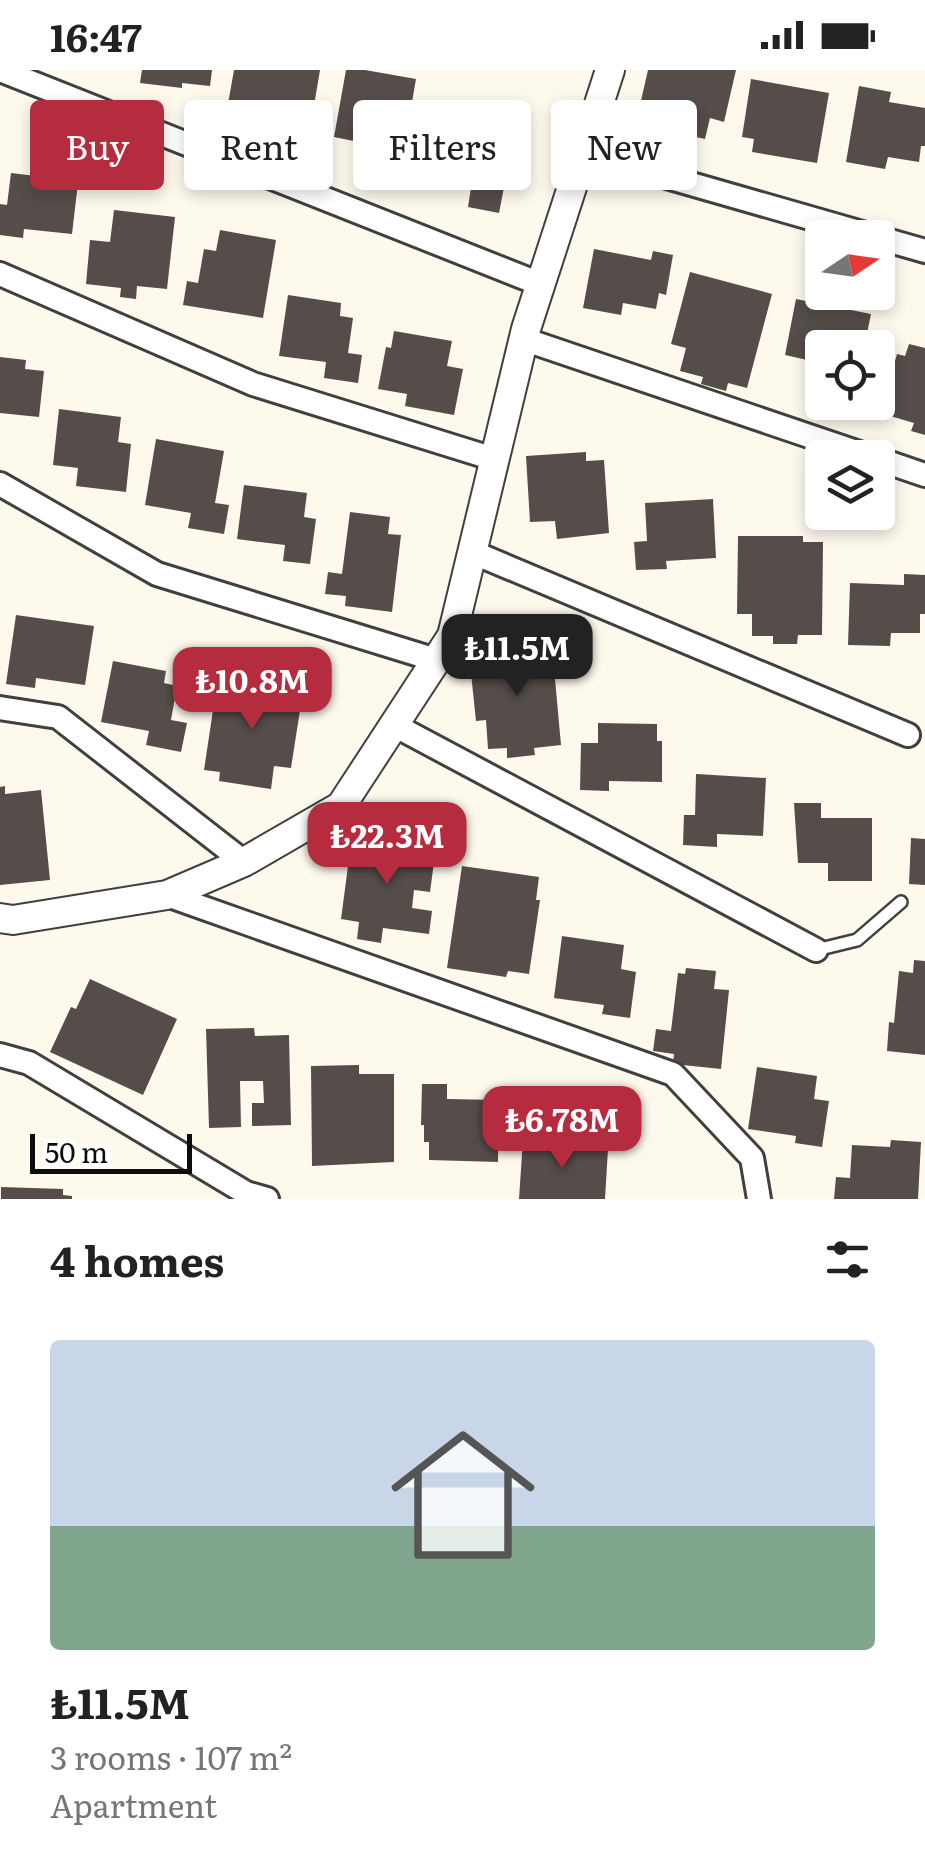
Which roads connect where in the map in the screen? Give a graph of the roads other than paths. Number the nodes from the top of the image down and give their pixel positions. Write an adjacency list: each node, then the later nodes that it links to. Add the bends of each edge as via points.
1 (0, 70): 8 (street)
2 (605, 71): 3 (street)
3 (597, 100)
4 (697, 186): 6 (street)
5 (571, 190): 8 (street)
6 (925, 251)
7 (0, 274): 11 (street, via 253,384)
8 (540, 284): 9 (street)
9 (523, 339): 10 (street); 11 (street)
10 (823, 440)
11 (494, 460): 15 (street)
12 (895, 465): 13 (street)
13 (925, 475)
14 (0, 484): 16 (street, via 157,574)
15 (472, 552): 16 (street, via 452,636); 19 (street)
16 (436, 660): 18 (street)
17 (0, 708): 20 (street, via 58,718)
18 (394, 725): 20 (street, via 341,806); 24 (street)
19 (908, 735)
20 (244, 862): 21 (street)
21 (167, 895): 23 (street); 27 (street, via 673,1074 752,1158)
22 (902, 902): 24 (lane, via 857,940)
23 (0, 918)
24 (816, 950)
25 (0, 1055): 26 (street, via 29,1062 246,1194)
26 (268, 1199)
27 (760, 1199)

